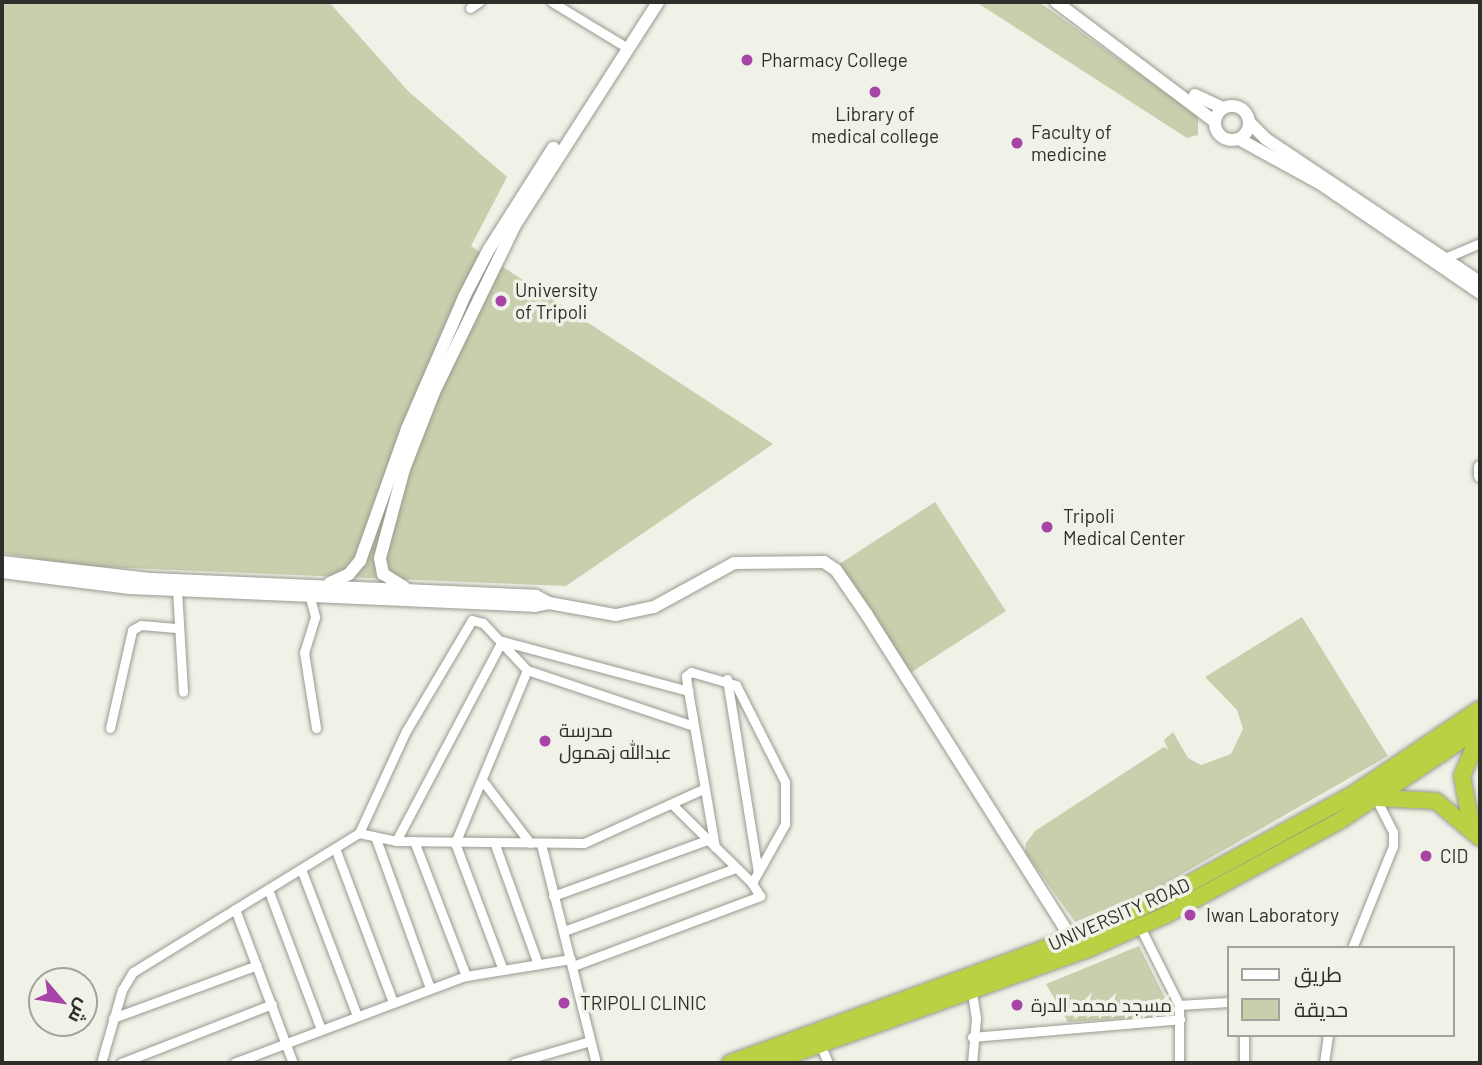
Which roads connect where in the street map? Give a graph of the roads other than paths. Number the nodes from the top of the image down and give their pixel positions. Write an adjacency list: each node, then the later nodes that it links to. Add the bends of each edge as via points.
1 (479, 2): 7 (street)
2 (552, 2): 8 (street)
3 (650, 2): 8 (street)
4 (658, 2): 14 (street)
5 (1056, 2): 10 (street)
6 (1067, 2): 9 (street, via 1197,96)
7 (470, 8)
8 (621, 44): 14 (street)
9 (1223, 108): 10 (street); 11 (street, via 1240,107)
10 (1214, 121): 12 (street, via 1220,136)
11 (1249, 122): 12 (street); 15 (street, via 1266,139)
12 (1239, 139): 17 (street, via 1321,184)
13 (1480, 243): 15 (street)
14 (494, 252): 20 (street)
15 (1445, 258): 16 (street)
16 (1480, 282)
17 (1480, 293)
18 (1480, 467): 19 (street)
19 (1480, 476)
20 (387, 505): 21 (street); 22 (street)
21 (372, 527): 22 (street); 25 (street, via 356,568)
22 (386, 531): 27 (street, via 380,558 383,574)
23 (2, 562): 25 (street, via 152,579)
24 (2, 572): 26 (street)
25 (323, 585): 27 (street)
26 (177, 590): 28 (street); 30 (street)
27 (416, 590): 29 (street, via 536,596)
28 (309, 594): 29 (street, via 535,606); 39 (street, via 315,617 304,652)
29 (549, 603): 66 (street, via 616,615 637,614 734,563 829,564)
30 (179, 628): 35 (street); 38 (street, via 142,625 132,630)
31 (502, 642): 32 (street); 34 (street); 46 (street, via 477,620 466,625 406,731); 49 (street)
32 (527, 670): 37 (street); 42 (street)
33 (727, 679): 34 (street, via 691,672 686,676); 59 (street); 59 (street, via 736,685 788,794 785,824)
34 (688, 691): 37 (street)
35 (183, 692)
36 (1480, 709): 66 (highway, UNIVERSITY ROAD, via 1352,794 1255,850)
37 (693, 726): 43 (street)
38 (110, 728)
39 (316, 728)
40 (1480, 728): 44 (highway, UNIVERSITY ROAD)
41 (1480, 734): 47 (highway, via 1462,776)
42 (482, 780): 52 (street); 53 (street)
43 (703, 789): 45 (street); 55 (street)
44 (1376, 798): 47 (highway, via 1436,801); 64 (highway, UNIVERSITY ROAD, via 1255,869); 67 (street, via 1393,832 1394,846)
45 (672, 804): 54 (street, via 594,842); 55 (street)
46 (359, 833): 48 (street); 56 (street)
47 (1477, 835)
48 (376, 839): 49 (street); 73 (street)
49 (396, 841): 50 (street)
50 (414, 841): 52 (street); 72 (street)
51 (494, 842): 52 (street); 53 (street); 69 (street)
52 (455, 843): 71 (street)
53 (530, 843): 54 (street)
54 (541, 844): 62 (street)
55 (711, 844): 57 (street); 62 (street)
56 (335, 848): 58 (street); 75 (street)
57 (735, 868): 60 (street); 65 (street)
58 (301, 869): 61 (street); 79 (street)
59 (758, 872): 60 (street)
60 (752, 883): 68 (street, via 760,892 757,900)
61 (268, 889): 63 (street); 82 (street)
62 (553, 896): 65 (street)
63 (235, 909): 70 (street); 80 (street, via 133,972)
64 (1140, 927): 74 (highway, UNIVERSITY ROAD); 78 (street)
65 (564, 931): 68 (street)
66 (1071, 938): 95 (highway, UNIVERSITY ROAD)
67 (1353, 946)
68 (572, 963): 69 (street); 86 (street)
69 (538, 964): 71 (street)
70 (257, 965): 77 (street); 80 (street)
71 (503, 970): 72 (street)
72 (466, 976): 73 (street)
73 (430, 988): 75 (street)
74 (972, 992): 83 (street, via 976,1018); 88 (highway, UNIVERSITY ROAD)
75 (393, 1002): 79 (street)
76 (1226, 1002): 78 (street)
77 (272, 1004): 87 (street); 90 (street)
78 (1179, 1005): 81 (street)
79 (357, 1016): 82 (street)
80 (113, 1018): 89 (street)
81 (1180, 1019): 83 (street); 99 (street)
82 (321, 1029): 87 (street)
83 (972, 1037): 98 (street)
84 (1244, 1037): 100 (street)
85 (1328, 1037): 101 (street)
86 (590, 1041): 93 (street); 94 (street)
87 (287, 1042): 91 (street); 92 (street)
88 (820, 1045): 96 (highway, UNIVERSITY ROAD); 97 (street)
89 (101, 1063)
90 (126, 1063)
91 (234, 1063)
92 (293, 1063)
93 (514, 1063)
94 (596, 1063)
95 (730, 1063)
96 (768, 1063)
97 (828, 1063)
98 (972, 1063)
99 (1179, 1063)
100 (1244, 1063)
101 (1324, 1063)

